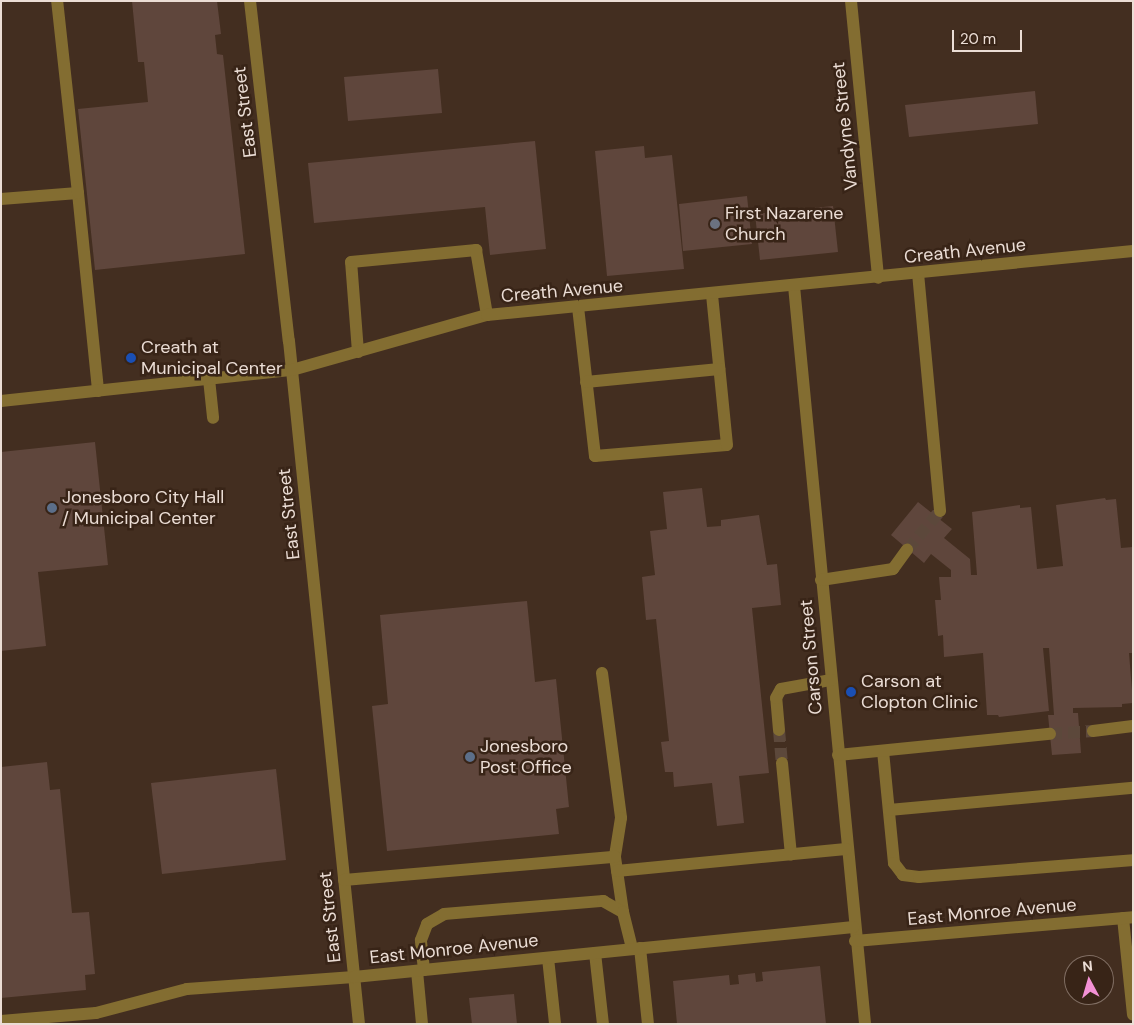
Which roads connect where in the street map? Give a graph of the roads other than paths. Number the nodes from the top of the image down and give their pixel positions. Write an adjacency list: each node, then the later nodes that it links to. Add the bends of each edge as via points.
1 (58, 1): 4 (street)
2 (250, 1): 14 (street, East Street)
3 (851, 1): 8 (street, Vandyne Street)
4 (78, 193): 5 (street); 18 (street)
5 (1, 199)
6 (1133, 251): 7 (street, Creath Avenue)
7 (918, 273): 8 (street, Creath Avenue); 21 (street)
8 (878, 278): 9 (street, Creath Avenue)
9 (794, 286): 10 (street, Creath Avenue); 23 (street, Carson Street)
10 (712, 294): 11 (street, Creath Avenue); 15 (street)
11 (578, 307): 12 (street, Creath Avenue); 17 (street)
12 (488, 316): 13 (street, Creath Avenue); 13 (street, via 476,250 350,262)
13 (358, 352): 14 (street, Creath Avenue)
14 (292, 370): 16 (street, Creath Avenue); 40 (street, East Street)
15 (719, 370): 17 (street); 17 (street, via 727,445 595,456)
16 (209, 379): 18 (street, Creath Avenue); 20 (street)
17 (586, 382)
18 (98, 391): 19 (street, Creath Avenue)
19 (1, 401)
20 (213, 418)
21 (940, 511)
22 (907, 550): 23 (street, via 893,569)
23 (822, 580): 25 (street, Carson Street)
24 (602, 673): 37 (street, via 620,818)
25 (831, 680): 27 (street, via 781,689 776,698); 31 (street, Carson Street)
26 (1133, 726): 28 (street)
27 (779, 730)
28 (1092, 730)
29 (1050, 734): 30 (street)
30 (883, 750): 31 (street); 34 (street)
31 (838, 755): 35 (street, Carson Street)
32 (782, 763): 36 (street)
33 (1133, 788): 34 (street)
34 (889, 810): 38 (street, via 894,863 903,875 919,877)
35 (846, 849): 36 (street); 43 (street, Carson Street)
36 (791, 855): 39 (street)
37 (616, 857): 39 (street); 40 (street)
38 (1133, 860)
39 (617, 871): 41 (street)
40 (344, 880): 50 (street, East Street)
41 (622, 912): 46 (street); 49 (street, via 603,901 444,914 427,924 421,940)
42 (1128, 918): 44 (street, East Monroe Avenue); 45 (street)
43 (854, 927): 44 (street, Carson Street); 46 (street, East Monroe Avenue)
44 (855, 941): 58 (street, Carson Street)
45 (1129, 946): 51 (street)
46 (636, 949): 47 (street, East Monroe Avenue); 57 (street)
47 (595, 953): 48 (street, East Monroe Avenue); 56 (street)
48 (548, 958): 49 (street, East Monroe Avenue); 55 (street)
49 (420, 970): 50 (street, East Monroe Avenue); 54 (street)
50 (354, 977): 52 (street, East Monroe Avenue, via 187,989 96,1013); 53 (street, East Street)
51 (1133, 1014)
52 (1, 1022)
53 (359, 1024)
54 (422, 1024)
55 (555, 1024)
56 (603, 1024)
57 (648, 1024)
58 (865, 1024)

